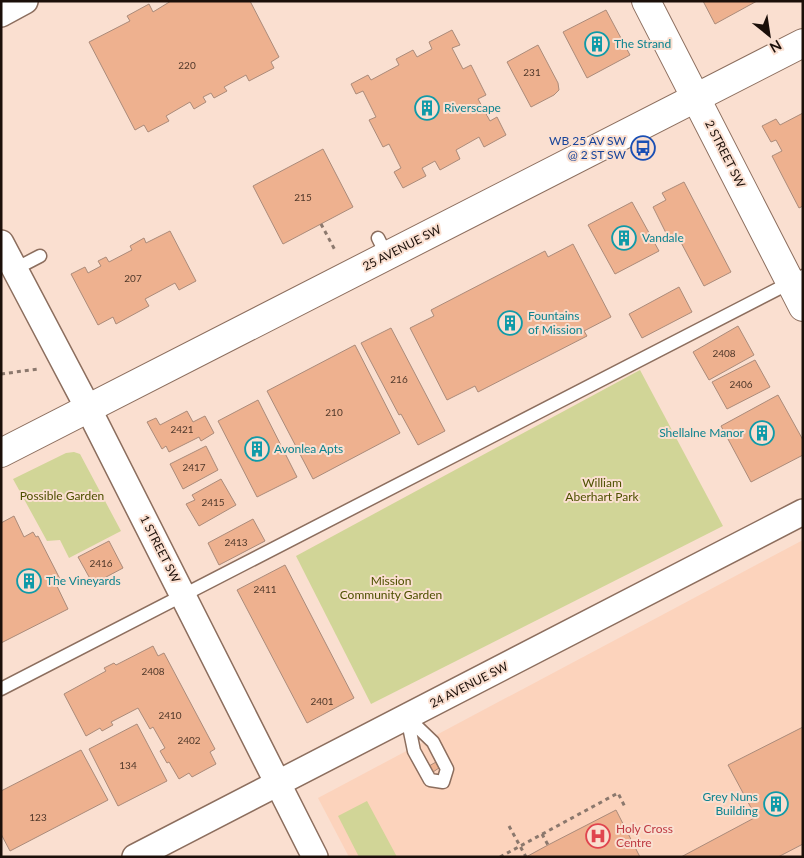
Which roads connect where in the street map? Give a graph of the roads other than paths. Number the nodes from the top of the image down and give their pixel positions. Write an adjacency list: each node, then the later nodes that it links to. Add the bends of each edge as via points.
1 (24, 1): 3 (street)
2 (646, 1): 5 (street, 2 STREET SW)
3 (1, 14)
4 (803, 43): 5 (street, 25 AVENUE SW)
5 (696, 99): 9 (street, 2 STREET SW); 11 (street, 25 AVENUE SW, via 382,247)
6 (1, 242): 8 (street, 1 STREET SW)
7 (40, 256): 8 (lane)
8 (15, 269): 11 (street, 1 STREET SW)
9 (797, 279): 10 (street, 2 STREET SW); 14 (lane)
10 (803, 306)
11 (88, 408): 12 (street, 25 AVENUE SW); 14 (street, 1 STREET SW)
12 (1, 453)
13 (803, 512): 16 (street, 24 AVENUE SW)
14 (183, 595): 15 (lane); 17 (street, 1 STREET SW)
15 (1, 689)
16 (407, 717): 16 (lane, via 414,751 430,780 444,782 447,769 434,742); 17 (street, 24 AVENUE SW)
17 (278, 783): 18 (street, 24 AVENUE SW); 19 (street, 1 STREET SW)
18 (135, 857)
19 (315, 857)

